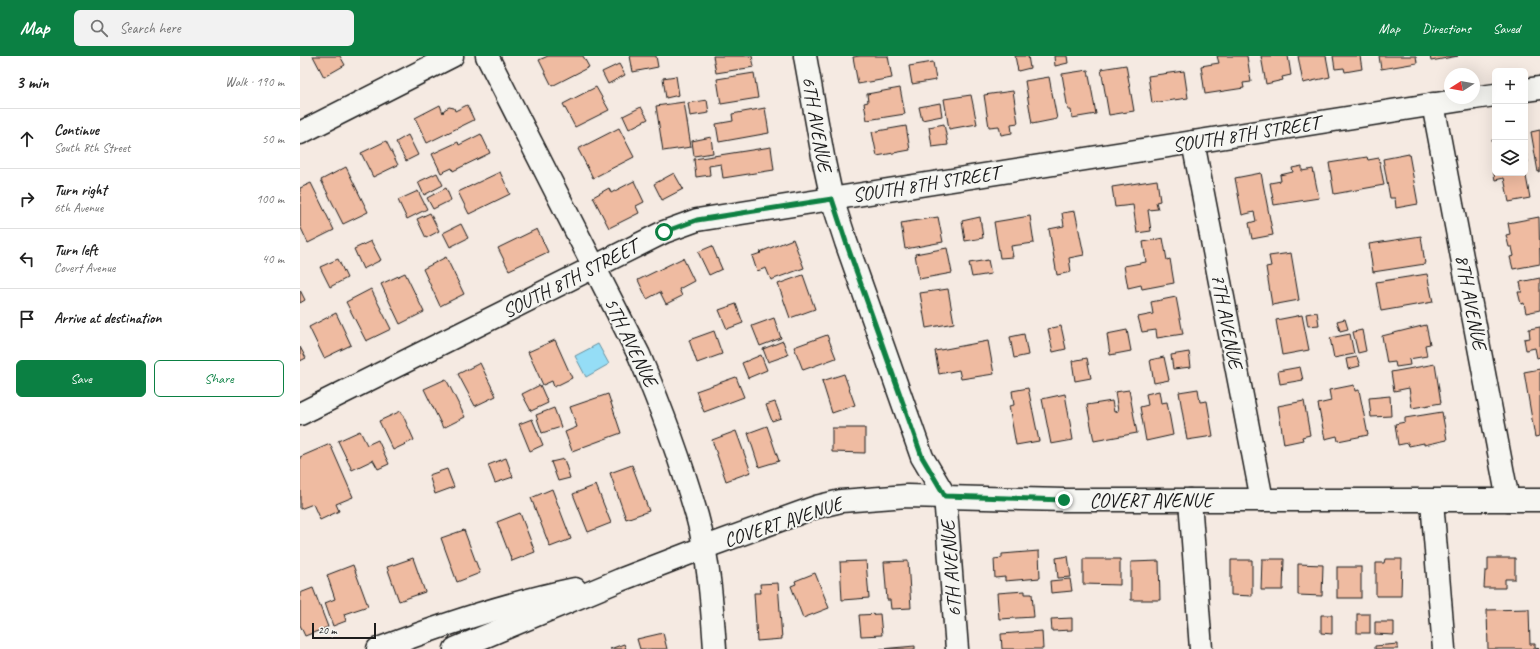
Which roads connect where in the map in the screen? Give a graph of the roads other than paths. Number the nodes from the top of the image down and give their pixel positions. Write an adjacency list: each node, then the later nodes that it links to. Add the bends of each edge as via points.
1 (452, 56): 10 (street)
2 (488, 56): 13 (street, 5TH AVENUE)
3 (805, 56): 12 (street, 6TH AVENUE)
4 (1540, 88): 5 (street)
5 (1528, 90)
6 (1492, 95): 7 (street, SOUTH 8TH STREET)
7 (1480, 97)
8 (1444, 102): 9 (street, SOUTH 8TH STREET)
9 (1433, 104): 11 (street, SOUTH 8TH STREET); 19 (street, 8TH AVENUE)
10 (300, 133)
11 (1193, 142): 12 (street, SOUTH 8TH STREET); 17 (street, 7TH AVENUE)
12 (832, 199): 13 (street, SOUTH 8TH STREET, via 697,220 664,232); 15 (street, 6TH AVENUE, via 922,457)
13 (594, 267): 14 (street, SOUTH 8TH STREET); 21 (street, 5TH AVENUE, via 655,392 697,517)
14 (300, 414)
15 (945, 496): 16 (street, COVERT AVENUE, via 1064,500); 21 (street, COVERT AVENUE, via 863,498 832,502); 26 (street, 6TH AVENUE)
16 (1190, 500): 17 (street, COVERT AVENUE); 27 (street)
17 (1262, 500): 18 (street, COVERT AVENUE)
18 (1432, 500): 19 (street, COVERT AVENUE); 28 (street)
19 (1508, 500): 20 (street, COVERT AVENUE)
20 (1540, 500)
21 (703, 548): 22 (street, COVERT AVENUE); 25 (street, 5TH AVENUE)
22 (620, 580): 23 (street, COVERT AVENUE); 24 (street, via 539,596 453,622)
23 (462, 648)
24 (378, 649)
25 (715, 649)
26 (957, 649)
27 (1201, 649)
28 (1444, 649)

